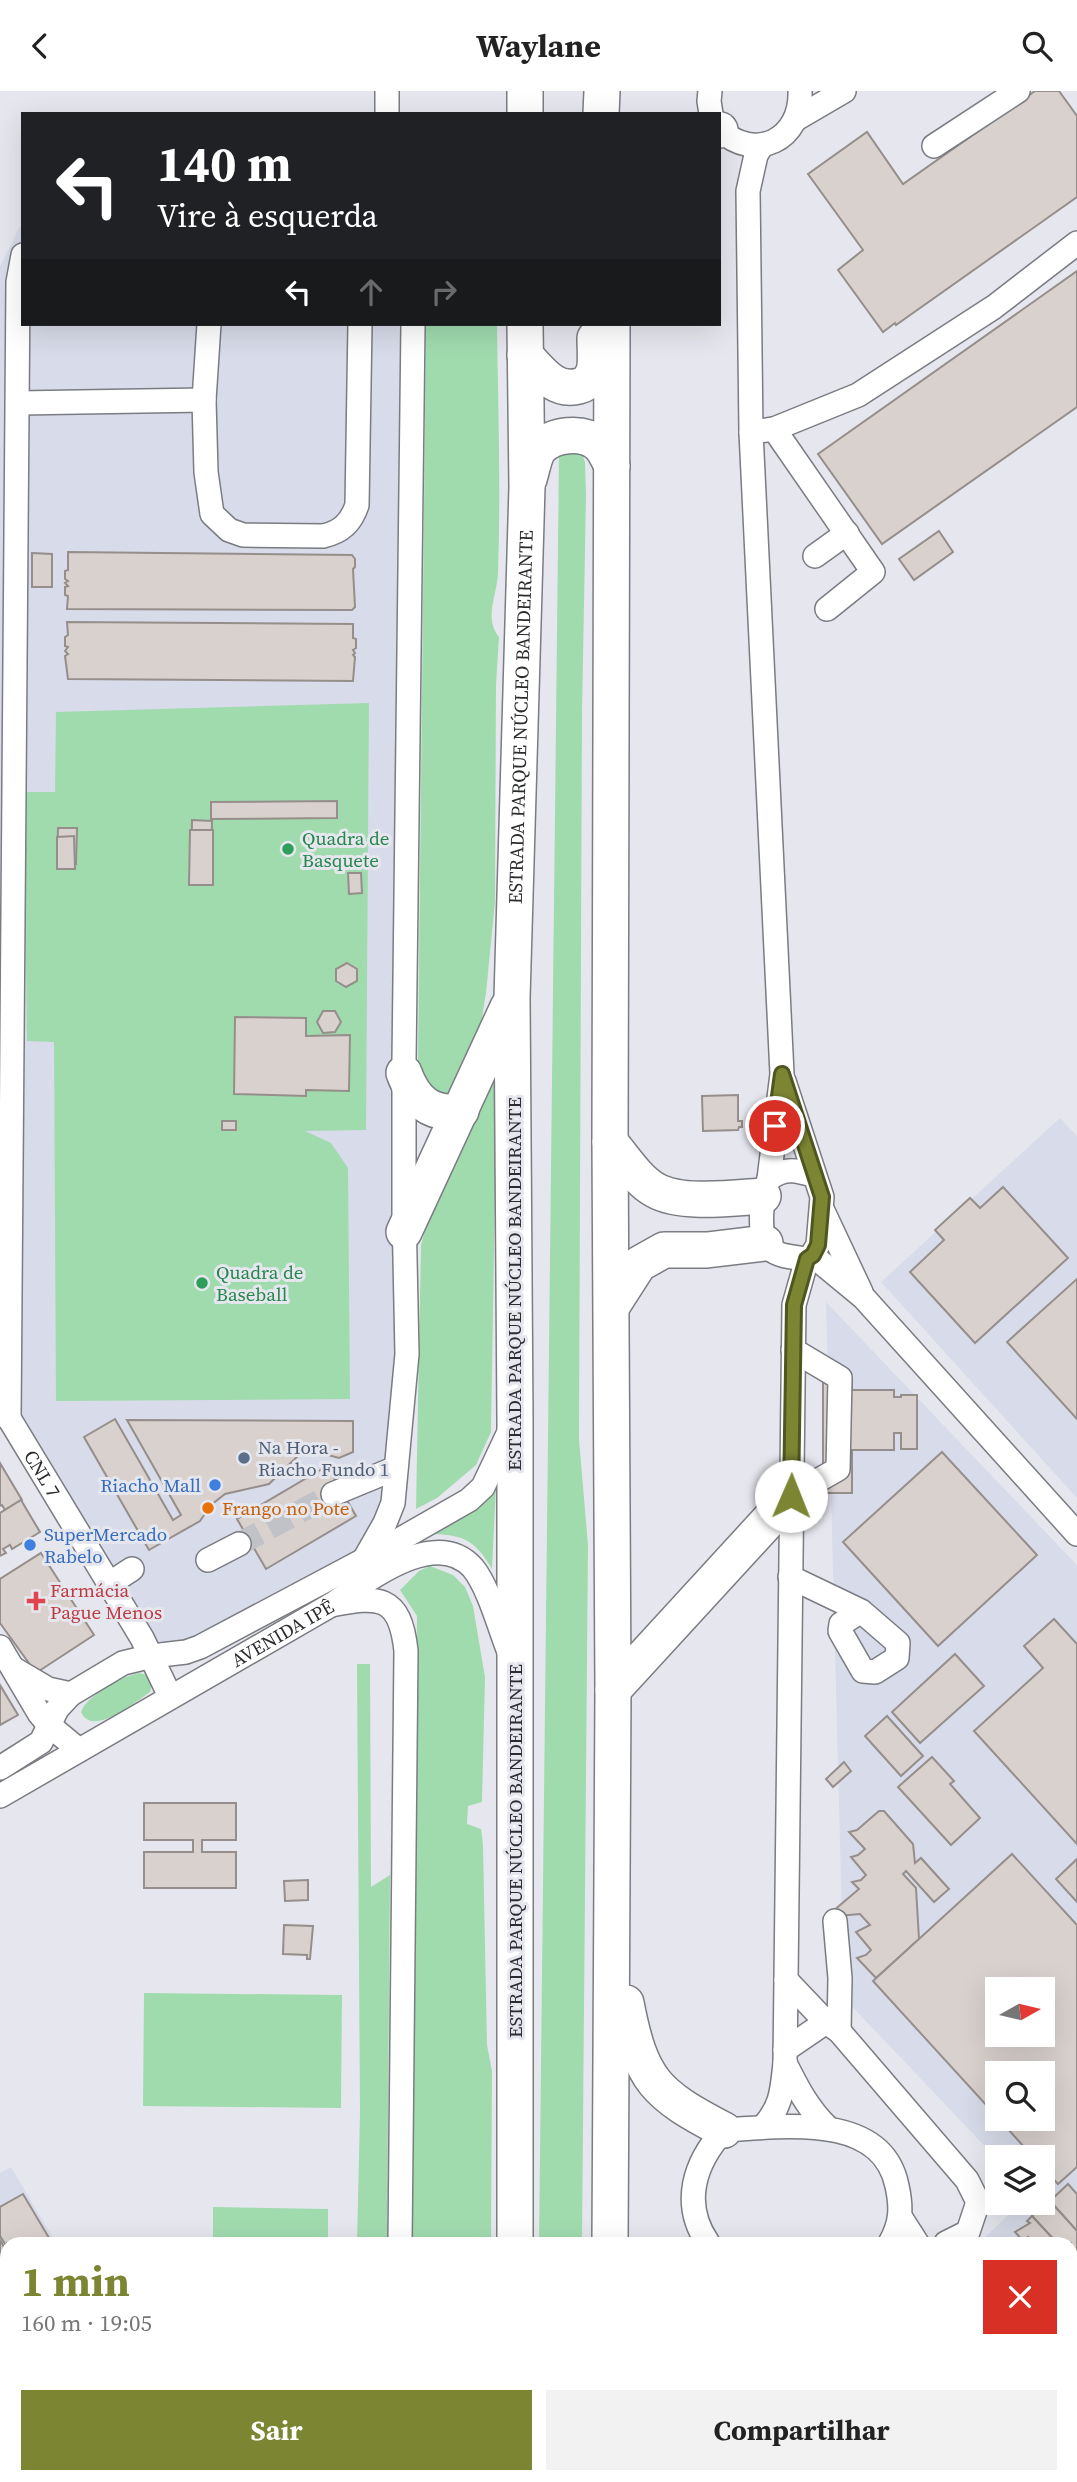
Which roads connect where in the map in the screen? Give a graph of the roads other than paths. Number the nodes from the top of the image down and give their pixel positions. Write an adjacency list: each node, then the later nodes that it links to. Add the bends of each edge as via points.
1 (387, 91): 8 (street)
2 (602, 91): 9 (highway)
3 (614, 91): 10 (highway)
4 (710, 91): 11 (street)
5 (800, 91): 12 (street)
6 (844, 91): 12 (street)
7 (1018, 91): 15 (street)
8 (387, 112)
9 (601, 112)
10 (614, 112)
11 (711, 112)
12 (796, 119): 14 (street, via 776,141)
13 (723, 132): 14 (street, via 747,145); 16 (street, via 738,151)
14 (762, 145): 16 (street)
15 (934, 146)
16 (748, 191): 29 (street)
17 (1077, 243): 28 (street, via 994,307 858,395)
18 (21, 259): 19 (street)
19 (9, 282): 27 (street)
20 (209, 326): 26 (street)
21 (360, 326): 26 (street, via 357,505 352,519 334,533 243,535 220,523 208,498)
22 (413, 326): 37 (street)
23 (595, 326): 25 (highway, via 595,368 585,384 562,388 543,375)
24 (612, 326): 30 (highway)
25 (525, 339): 31 (highway, ESTRADA PARQUE NÚCLEO BANDEIRANTE)
26 (204, 400): 27 (street)
27 (18, 403): 35 (street)
28 (774, 429): 29 (street); 32 (street)
29 (751, 432): 38 (street)
30 (612, 466): 31 (highway, via 599,444 580,436 564,436 539,449); 40 (highway)
31 (527, 487): 36 (highway, ESTRADA PARQUE NÚCLEO BANDEIRANTE)
32 (847, 533): 33 (street); 34 (street, via 873,572)
33 (815, 556)
34 (827, 609)
35 (7, 837): 51 (street)
36 (512, 998): 39 (highway); 52 (highway, ESTRADA PARQUE NÚCLEO BANDEIRANTE)
37 (404, 1073): 39 (highway, via 413,1094 430,1109); 44 (street)
38 (782, 1074): 41 (street); 42 (street)
39 (461, 1111): 44 (highway)
40 (610, 1142): 42 (highway, via 645,1183 667,1195 682,1198); 49 (highway)
41 (815, 1176): 42 (street, via 783,1170); 43 (street)
42 (766, 1188): 45 (street, via 762,1212)
43 (822, 1208): 46 (street, via 818,1245); 47 (street)
44 (404, 1232): 53 (street, via 407,1355)
45 (771, 1248): 46 (street); 48 (street); 49 (highway, via 664,1250 639,1264)
46 (810, 1257): 47 (street); 48 (street)
47 (864, 1298): 56 (street)
48 (794, 1305): 50 (street)
49 (612, 1306): 71 (highway)
50 (793, 1350): 55 (street); 55 (street, via 840,1378 838,1469)
51 (5, 1411): 62 (street, CNL 7)
52 (515, 1418): 59 (street, AVENIDA IPÊ, via 483,1487 469,1500); 69 (highway, ESTRADA PARQUE NÚCLEO BANDEIRANTE)
53 (396, 1468): 54 (street); 59 (street, via 393,1503)
54 (332, 1494)
55 (791, 1496): 61 (street); 71 (highway)
56 (1077, 1534)
57 (239, 1544): 58 (street)
58 (208, 1560)
59 (364, 1560): 67 (street, AVENIDA IPÊ, via 200,1647)
60 (132, 1569): 62 (street)
61 (790, 1577): 64 (street); 80 (street)
62 (109, 1584): 65 (street, CNL 7)
63 (331, 1605): 69 (street, AVENIDA IPÊ, via 407,1559 449,1553 464,1560 482,1582); 73 (street, AVENIDA IPÊ); 87 (street, via 366,1598 382,1602 401,1623 406,1651)
64 (861, 1611)
65 (128, 1615): 67 (street, CNL 7); 68 (street)
66 (0, 1647): 70 (street)
67 (152, 1656): 68 (street, AVENIDA IPÊ); 73 (street, CNL 7)
68 (123, 1663): 72 (street, AVENIDA IPÊ)
69 (514, 1667): 88 (highway, ESTRADA PARQUE NÚCLEO BANDEIRANTE)
70 (14, 1669): 72 (street, via 48,1689); 74 (street)
71 (613, 1690): 79 (highway)
72 (71, 1694): 74 (street, AVENIDA IPÊ)
73 (170, 1696): 75 (street, AVENIDA IPÊ)
74 (50, 1726): 75 (street); 76 (street, AVENIDA IPÊ, via 41,1742)
75 (79, 1750): 77 (street, AVENIDA IPÊ)
76 (0, 1768)
77 (0, 1796)
78 (835, 1921): 81 (street, via 840,1978)
79 (613, 1931): 85 (highway, via 633,2039 643,2066 667,2097); 89 (highway)
80 (786, 1980): 81 (street); 82 (street)
81 (833, 2026): 82 (street); 93 (street, via 967,2180 978,2202 968,2232)
82 (785, 2057): 83 (street, via 775,2114); 84 (street, via 813,2115)
83 (763, 2127): 84 (street); 85 (street)
84 (828, 2128): 86 (street, via 854,2135 887,2160 895,2175)
85 (724, 2130): 90 (street, via 708,2148 694,2188 694,2209)
86 (901, 2218): 91 (street); 92 (street)
87 (400, 2237)
88 (515, 2237)
89 (610, 2237)
90 (704, 2237)
91 (893, 2237)
92 (913, 2237)
93 (958, 2237)

